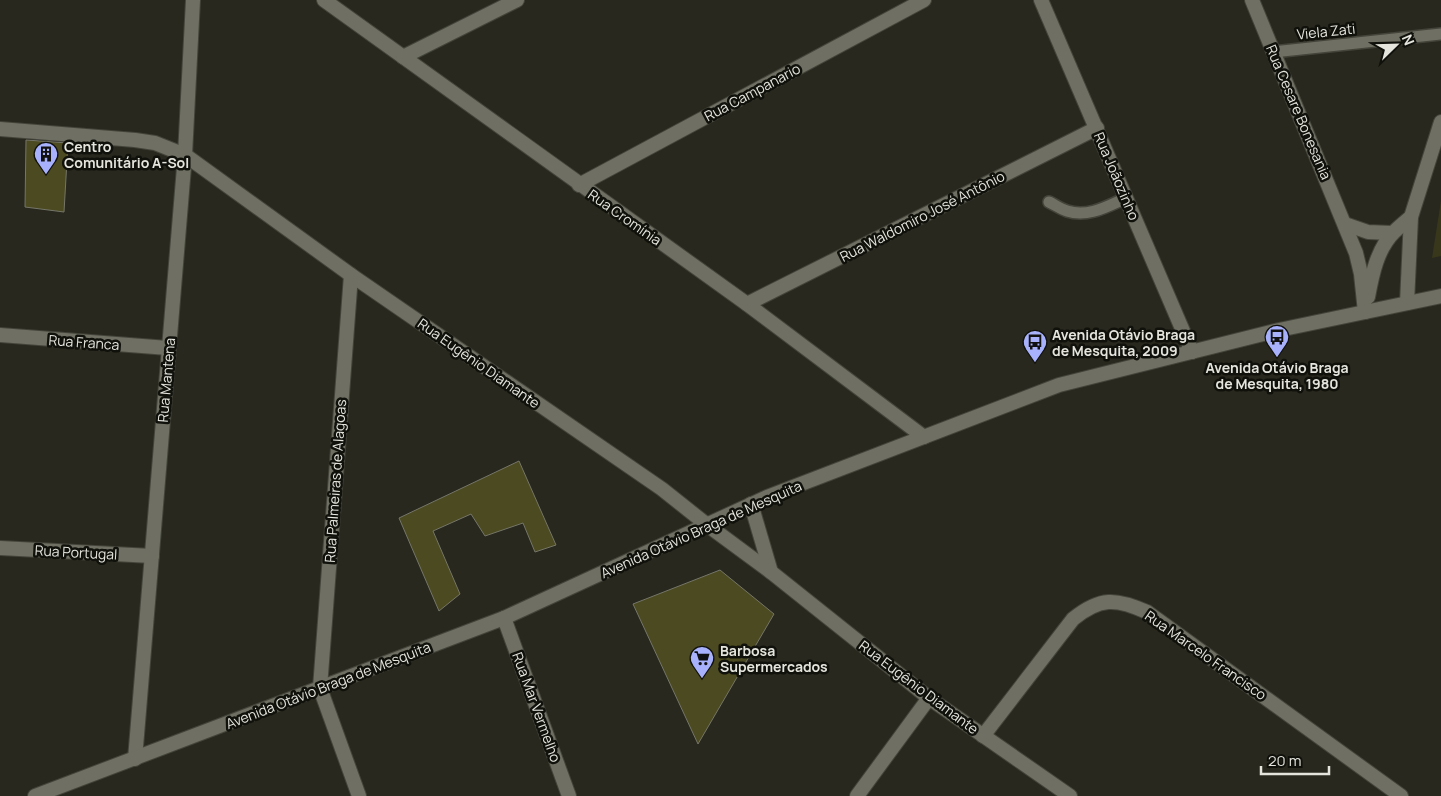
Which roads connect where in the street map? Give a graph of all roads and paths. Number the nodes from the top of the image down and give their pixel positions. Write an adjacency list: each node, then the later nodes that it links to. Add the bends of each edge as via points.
1 (193, 0): 13 (street, Rua Mantena)
2 (324, 0): 9 (street, Rua Cromínia)
3 (517, 0): 9 (street)
4 (924, 0): 14 (street, Rua Campanario)
5 (1041, 0): 11 (street, Rua Joãozinho)
6 (1252, 0): 8 (street, Rua Cesare Bonesania)
7 (1441, 34): 8 (lane, Viela Zati)
8 (1273, 52): 18 (street, Rua Cesare Bonesania)
9 (403, 57): 14 (street, Rua Cromínia)
10 (1441, 122): 17 (street)
11 (1097, 128): 15 (street, Rua Joãozinho); 23 (street, Rua Waldomiro José Antônio)
12 (0, 129): 13 (street, Rua Eugênio Diamante, via 135,140)
13 (185, 155): 20 (street, Rua Eugênio Diamante); 26 (street, Rua Mantena)
14 (579, 185): 23 (street, Rua Cromínia)
15 (1126, 198): 16 (lane, via 1087,213 1068,212); 27 (street, Rua Joãozinho)
16 (1049, 202)
17 (1411, 217): 19 (street); 22 (street)
18 (1345, 224): 19 (street, via 1368,232); 24 (street, Rua Cesare Bonesania, via 1361,274)
19 (1392, 234): 24 (street, via 1374,268)
20 (350, 274): 30 (street, Rua Eugênio Diamante, via 662,489); 35 (street, Rua Palmeiras de Alagoas)
21 (1441, 296): 22 (street, Avenida Otávio Braga de Mesquita)
22 (1408, 303): 24 (street, Avenida Otávio Braga de Mesquita)
23 (747, 304): 28 (street, Rua Cromínia)
24 (1365, 312): 27 (street, Avenida Otávio Braga de Mesquita)
25 (0, 335): 26 (street, Rua Franca)
26 (168, 348): 32 (street, Rua Mantena)
27 (1192, 352): 28 (street, Avenida Otávio Braga de Mesquita, via 1060,385)
28 (924, 437): 29 (street, Avenida Otávio Braga de Mesquita)
29 (751, 504): 30 (street, Avenida Otávio Braga de Mesquita); 33 (street)
30 (706, 524): 33 (street, Rua Eugênio Diamante); 34 (street, Avenida Otávio Braga de Mesquita)
31 (0, 548): 32 (street, Rua Portugal)
32 (152, 556): 38 (street, Rua Mantena)
33 (771, 572): 36 (street, Rua Eugênio Diamante)
34 (504, 618): 35 (street, Avenida Otávio Braga de Mesquita); 41 (street, Rua Mar Vermelho)
35 (320, 688): 38 (street, Avenida Otávio Braga de Mesquita); 40 (street)
36 (929, 698): 37 (street, Rua Eugênio Diamante); 42 (street)
37 (983, 736): 43 (street, Rua Eugênio Diamante); 44 (street, Rua Marcelo Francisco, via 1073,619 1086,608 1113,601 1147,612)
38 (134, 759): 39 (street, Avenida Otávio Braga de Mesquita)
39 (35, 796)
40 (359, 796)
41 (569, 796)
42 (857, 796)
43 (1070, 796)
44 (1401, 796)

